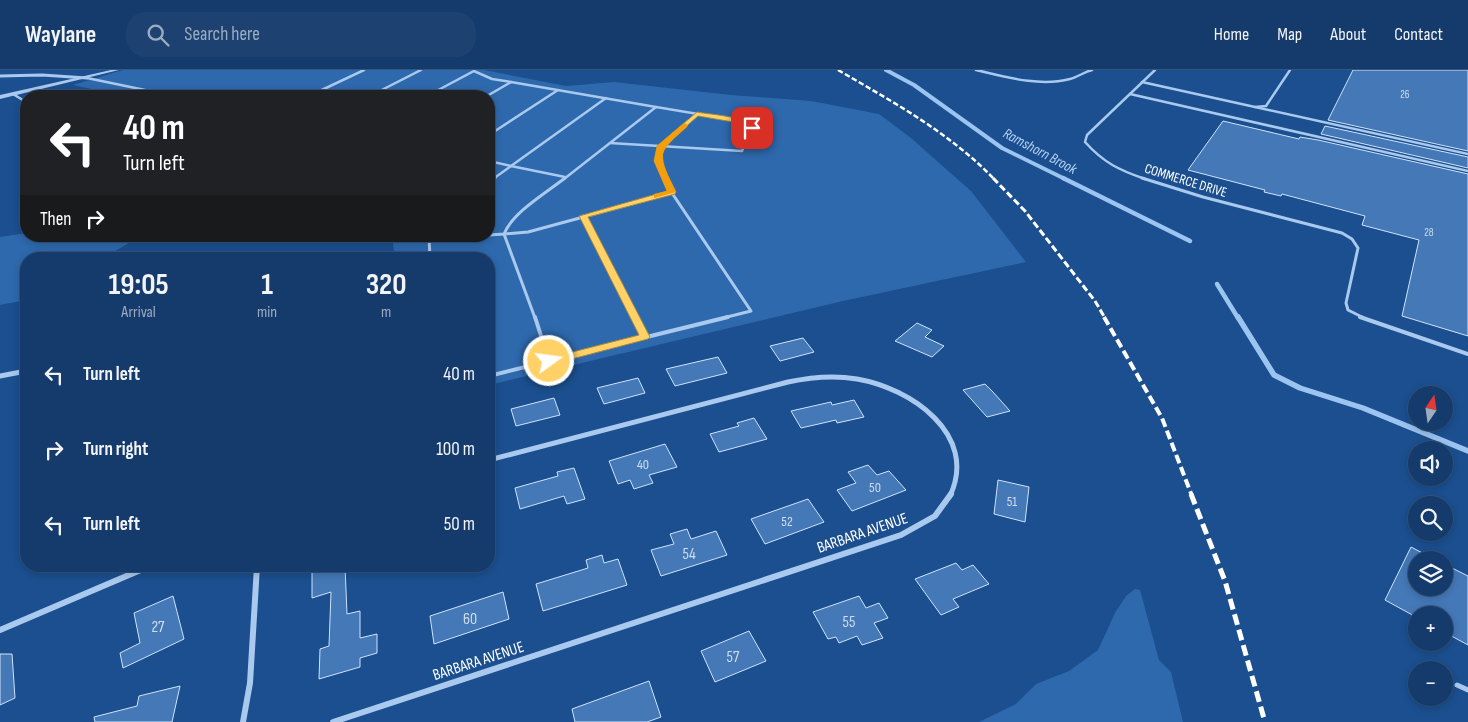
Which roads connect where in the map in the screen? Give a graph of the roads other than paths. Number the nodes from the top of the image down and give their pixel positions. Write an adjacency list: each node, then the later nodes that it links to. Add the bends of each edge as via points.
1 (117, 70): 11 (street)
2 (364, 70): 16 (lane)
3 (421, 70): 17 (lane)
4 (468, 70): 9 (lane)
5 (976, 70): 6 (lane, via 1052,81)
6 (1092, 70)
7 (1154, 70): 13 (lane, COMMERCE DRIVE)
8 (1290, 70): 28 (lane, via 1266,106)
9 (474, 71): 12 (lane, via 492,79); 18 (lane)
10 (0, 76): 11 (street)
11 (87, 78): 14 (street); 15 (lane)
12 (511, 82): 19 (lane); 20 (lane)
13 (1142, 82): 23 (lane, COMMERCE DRIVE); 28 (lane)
14 (32, 90)
15 (145, 90)
16 (322, 90)
17 (382, 90)
18 (438, 90)
19 (558, 90): 26 (lane); 30 (lane)
20 (495, 91)
21 (20, 92): 22 (street)
22 (13, 94): 24 (street); 25 (lane)
23 (1130, 94): 36 (lane); 44 (lane, COMMERCE DRIVE, via 1087,135 1085,142 1088,146 1108,161 1163,186 1348,236 1358,248 1346,304 1348,310)
24 (0, 97)
25 (20, 98)
26 (606, 98): 27 (lane); 35 (lane)
27 (656, 107): 29 (lane); 31 (lane)
28 (1255, 107): 33 (lane)
29 (697, 114): 32 (lane); 32 (lane, via 749,124 752,128 742,151)
30 (495, 131)
31 (610, 143): 32 (lane); 37 (lane)
32 (661, 146): 39 (lane, via 658,161)
33 (1468, 154)
34 (495, 162): 35 (lane)
35 (511, 166): 37 (lane); 38 (lane)
36 (1468, 170)
37 (565, 177): 42 (lane, via 518,215)
38 (495, 178)
39 (672, 192): 40 (lane); 43 (lane, via 751,311)
40 (583, 216): 42 (lane, via 528,232); 43 (lane)
41 (495, 234): 42 (lane)
42 (504, 234): 45 (lane)
43 (645, 337): 45 (lane)
44 (1468, 354)
45 (549, 361): 47 (lane)
46 (20, 372): 48 (street)
47 (495, 374)
48 (0, 376)
49 (495, 458): 56 (street, BARBARA AVENUE, via 788,382 823,376 877,383 924,408 946,432 957,460 957,475 946,504 934,516 901,534)
50 (136, 572): 52 (street)
51 (257, 572): 55 (street, via 250,683)
52 (0, 630)
53 (1458, 685): 54 (lane)
54 (1468, 690)
55 (244, 722)
56 (333, 722)

